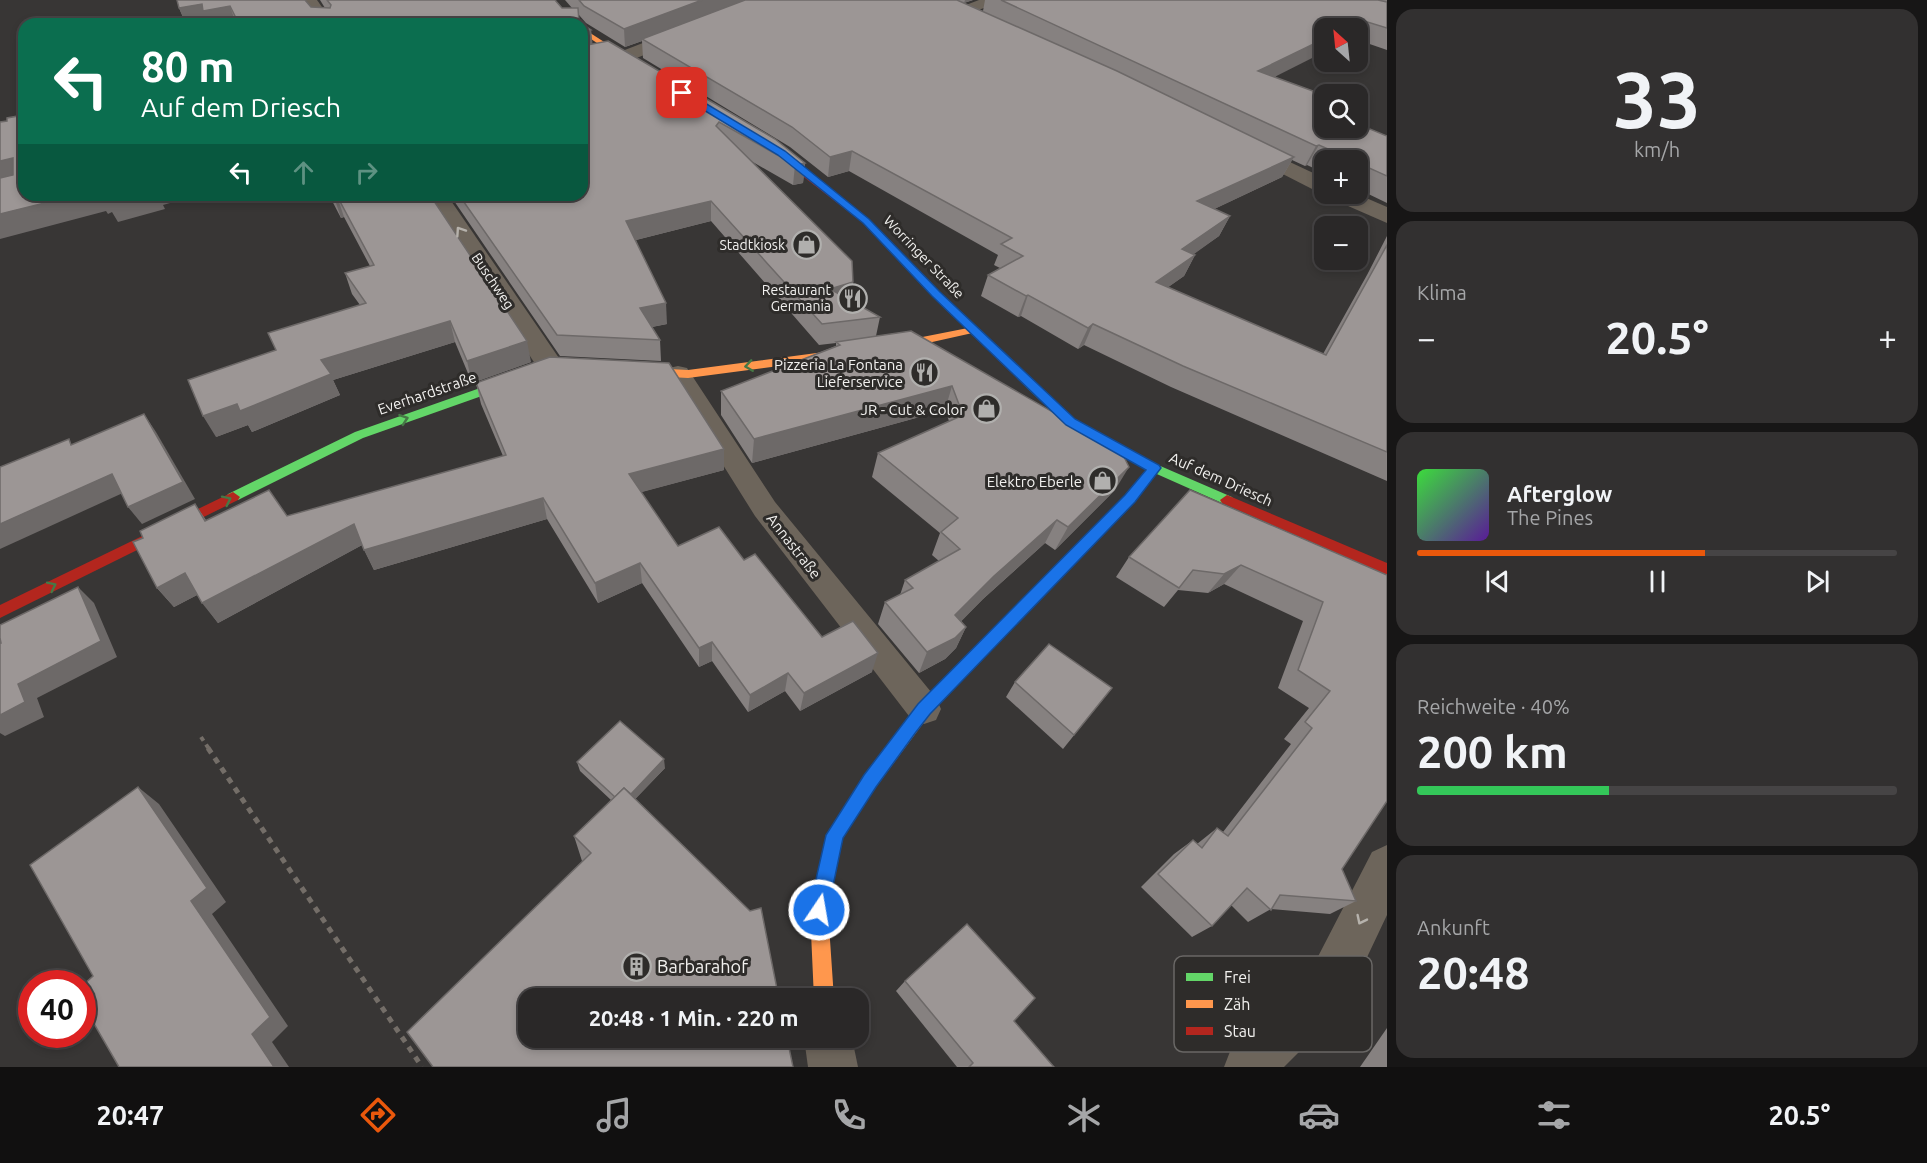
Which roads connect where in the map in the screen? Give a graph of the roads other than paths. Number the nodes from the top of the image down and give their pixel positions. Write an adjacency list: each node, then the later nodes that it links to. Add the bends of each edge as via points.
1 (309, 0): 6 (street)
2 (769, 0): 9 (street)
3 (992, 0): 5 (lane)
4 (943, 4): 5 (street)
5 (963, 11): 7 (street)
6 (322, 18)
7 (984, 21)
8 (588, 34): 9 (street)
9 (617, 54): 10 (street); 11 (street)
10 (592, 56)
11 (652, 75)
12 (752, 135): 18 (street, Worringer Straße, via 782,153 866,221)
13 (1232, 140): 14 (street)
14 (1314, 181)
15 (440, 201): 19 (street, Buschweg, one-way to 15)
16 (1361, 204): 17 (street)
17 (1387, 216)
18 (973, 330): 21 (street, one-way to 21, via 892,347); 22 (street, Auf dem Driesch, via 1070,422)
19 (545, 370): 24 (street, Everhardstraße, one-way to 19, via 358,435)
20 (620, 371): 21 (street)
21 (678, 374): 25 (lane, Annastraße, via 765,509)
22 (1154, 468): 23 (street, Auf dem Driesch); 25 (street, via 1130,498)
23 (1387, 569)
24 (0, 612)
25 (924, 709): 28 (street, via 835,835 819,910)
26 (1387, 867): 27 (street, one-way to 27)
27 (1343, 956)
28 (823, 988)
29 (830, 1048): 31 (street)
30 (1263, 1052): 32 (street, one-way to 32)
31 (833, 1067)
32 (1248, 1067)

